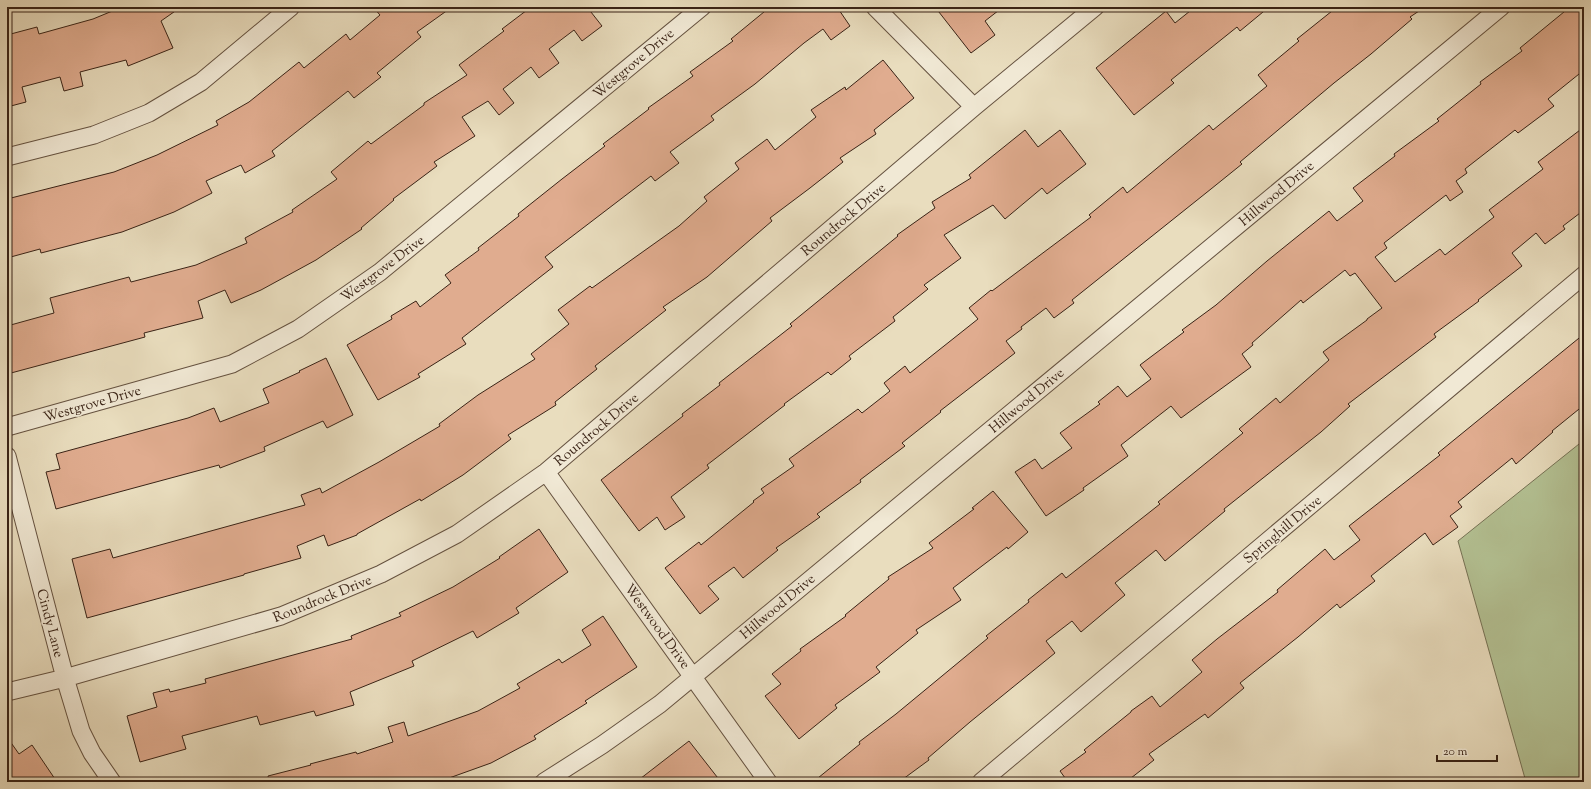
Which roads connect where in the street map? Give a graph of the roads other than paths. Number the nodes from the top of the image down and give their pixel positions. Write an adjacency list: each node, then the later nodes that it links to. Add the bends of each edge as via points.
1 (291, 7): 7 (street, via 201,82 149,113 94,134)
2 (702, 7): 9 (street, Westgrove Drive, via 380,272 298,329 232,364)
3 (875, 7): 6 (street)
4 (1095, 7): 6 (street, Roundrock Drive)
5 (1501, 7): 12 (street, Hillwood Drive)
6 (974, 107): 11 (street, Roundrock Drive)
7 (7, 157)
8 (1584, 275): 18 (street, Springhill Drive)
9 (7, 427)
10 (7, 456): 13 (street, Cindy Lane)
11 (546, 472): 12 (street, Westwood Drive); 13 (street, Roundrock Drive, via 457,534 381,574 281,616)
12 (693, 675): 16 (street, Hillwood Drive, via 660,704); 17 (street, Westwood Drive)
13 (65, 678): 14 (street, Roundrock Drive); 15 (street, Cindy Lane, via 81,731 92,753)
14 (7, 692)
15 (112, 782)
16 (544, 782)
17 (768, 782)
18 (981, 782)

